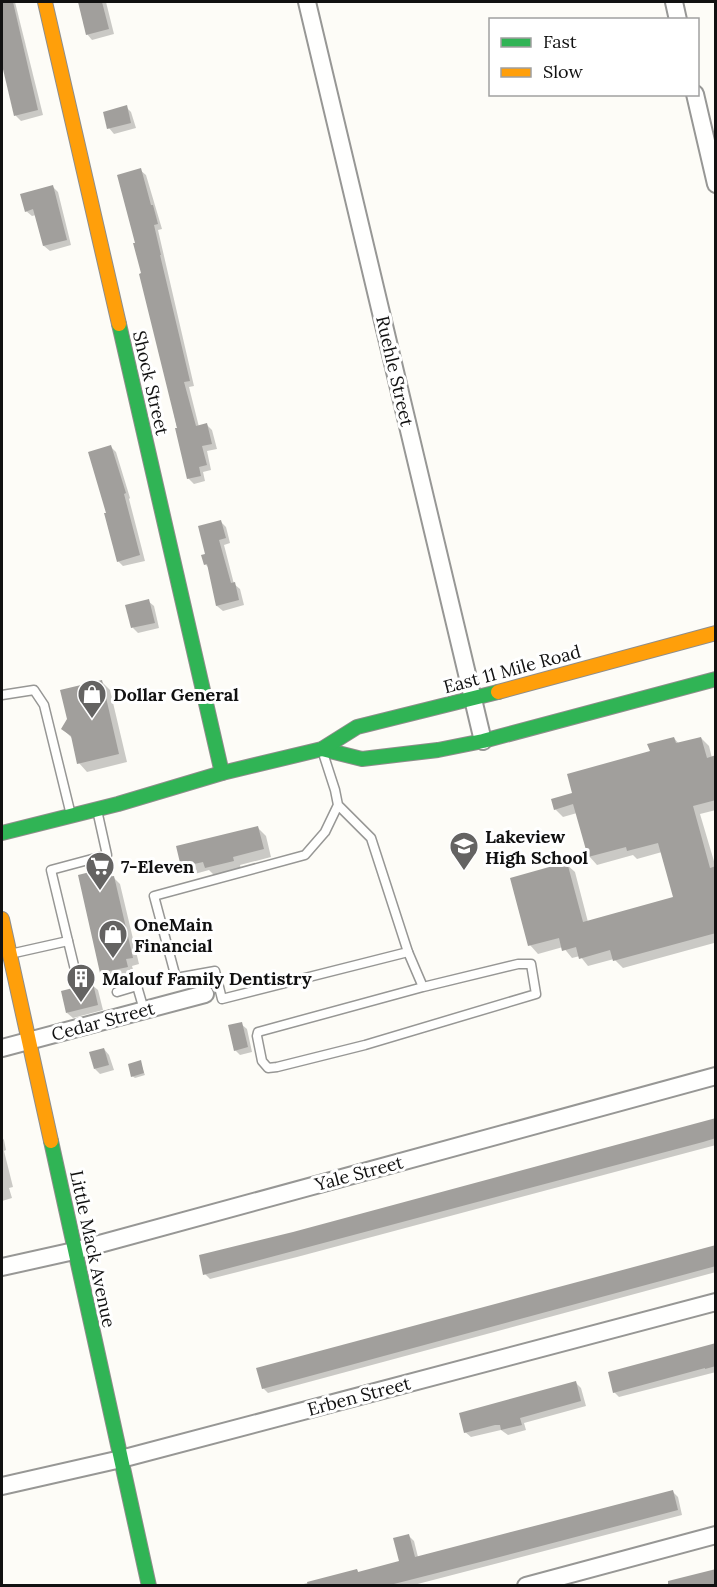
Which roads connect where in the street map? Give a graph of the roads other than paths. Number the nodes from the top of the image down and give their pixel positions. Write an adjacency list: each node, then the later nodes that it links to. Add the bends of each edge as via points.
1 (45, 2): 13 (main road, Shock Street)
2 (307, 2): 10 (street, Ruehle Street)
3 (674, 2): 4 (street)
4 (678, 18)
5 (695, 96): 6 (street)
6 (716, 184)
7 (716, 633): 10 (main road, East 11 Mile Road)
8 (716, 679): 11 (main road, East 11 Mile Road)
9 (2, 695): 16 (lane, via 34,690 44,705)
10 (472, 699): 11 (street, Ruehle Street); 12 (main road, East 11 Mile Road, via 357,727)
11 (483, 741): 12 (main road, East 11 Mile Road, via 363,759)
12 (322, 749): 13 (main road, East 11 Mile Road); 14 (lane)
13 (222, 772): 15 (main road, East 11 Mile Road)
14 (338, 804): 20 (lane, via 371,838); 25 (lane, via 325,832 305,855 154,896 176,978 215,971)
15 (97, 809): 16 (main road, East 11 Mile Road); 19 (lane, via 107,855 51,870)
16 (71, 816): 17 (main road, East 11 Mile Road)
17 (2, 833)
18 (2, 923): 21 (main road, Little Mack Avenue)
19 (68, 941): 21 (lane); 22 (lane)
20 (408, 952): 23 (lane); 25 (lane, via 222,999)
21 (7, 961): 27 (main road, Little Mack Avenue)
22 (77, 978)
23 (423, 987): 23 (lane, via 531,964 536,994 277,1067 268,1068 262,1061 258,1032)
24 (117, 992): 26 (lane, via 137,986)
25 (213, 992): 26 (street, Cedar Street)
26 (144, 1010): 27 (street, Cedar Street)
27 (30, 1042): 28 (street, Cedar Street); 30 (main road, Little Mack Avenue)
28 (2, 1048)
29 (716, 1076): 30 (street, Yale Street)
30 (74, 1251): 31 (street, Yale Street); 33 (main road, Little Mack Avenue)
31 (2, 1267)
32 (716, 1302): 33 (street, Erben Street)
33 (121, 1459): 34 (street, Erben Street); 36 (main road, Little Mack Avenue)
34 (2, 1486)
35 (716, 1535): 37 (street)
36 (149, 1586)
37 (526, 1586)

